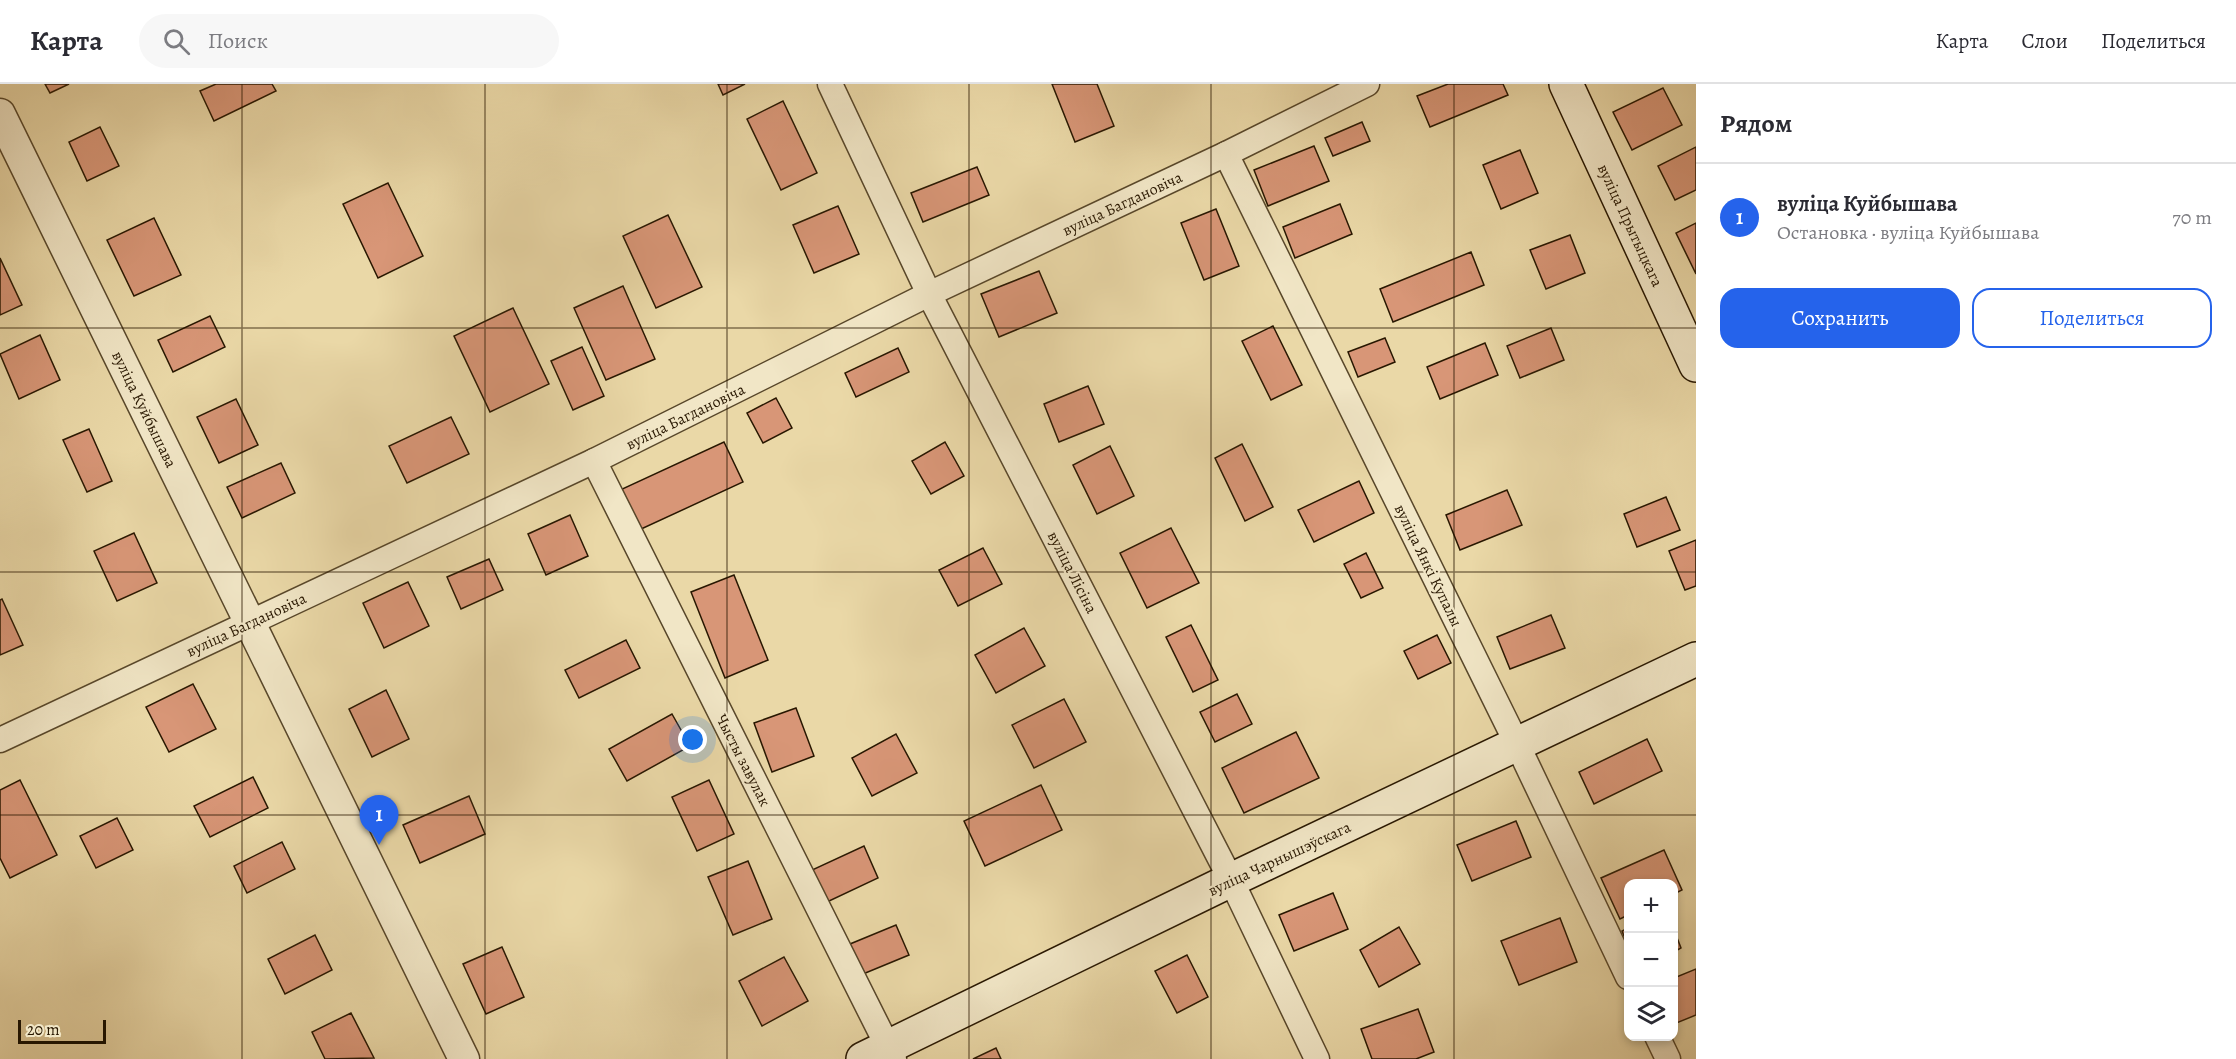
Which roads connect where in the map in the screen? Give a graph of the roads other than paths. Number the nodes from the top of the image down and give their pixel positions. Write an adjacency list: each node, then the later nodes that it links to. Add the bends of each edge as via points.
1 (830, 84): 6 (street, вуліца Лісіна)
2 (1367, 84): 5 (street, вуліца Багдановіча)
3 (1566, 84): 7 (main road, вуліца Прытыцкага)
4 (0, 114): 9 (street, вуліца Куйбышава)
5 (1226, 154): 6 (street, вуліца Багдановіча); 12 (street, вуліца Янкі Купалы)
6 (929, 294): 8 (street, вуліца Багдановіча); 13 (street, вуліца Лісіна)
7 (1696, 365)
8 (594, 461): 9 (street, вуліца Багдановіча); 16 (street, Чысты завулак)
9 (250, 622): 11 (street, вуліца Багдановіча); 17 (street, вуліца Куйбышава)
10 (1696, 660): 12 (main road, вуліца Чарнышэўскага)
11 (0, 740)
12 (1518, 746): 13 (main road, вуліца Чарнышэўскага); 14 (street, вуліца Янкі Купалы)
13 (1232, 880): 16 (main road, вуліца Чарнышэўскага); 18 (street, вуліца Лісіна)
14 (1624, 967)
15 (1659, 1041): 19 (street)
16 (882, 1055)
17 (464, 1059)
18 (1317, 1059)
19 (1668, 1059)

